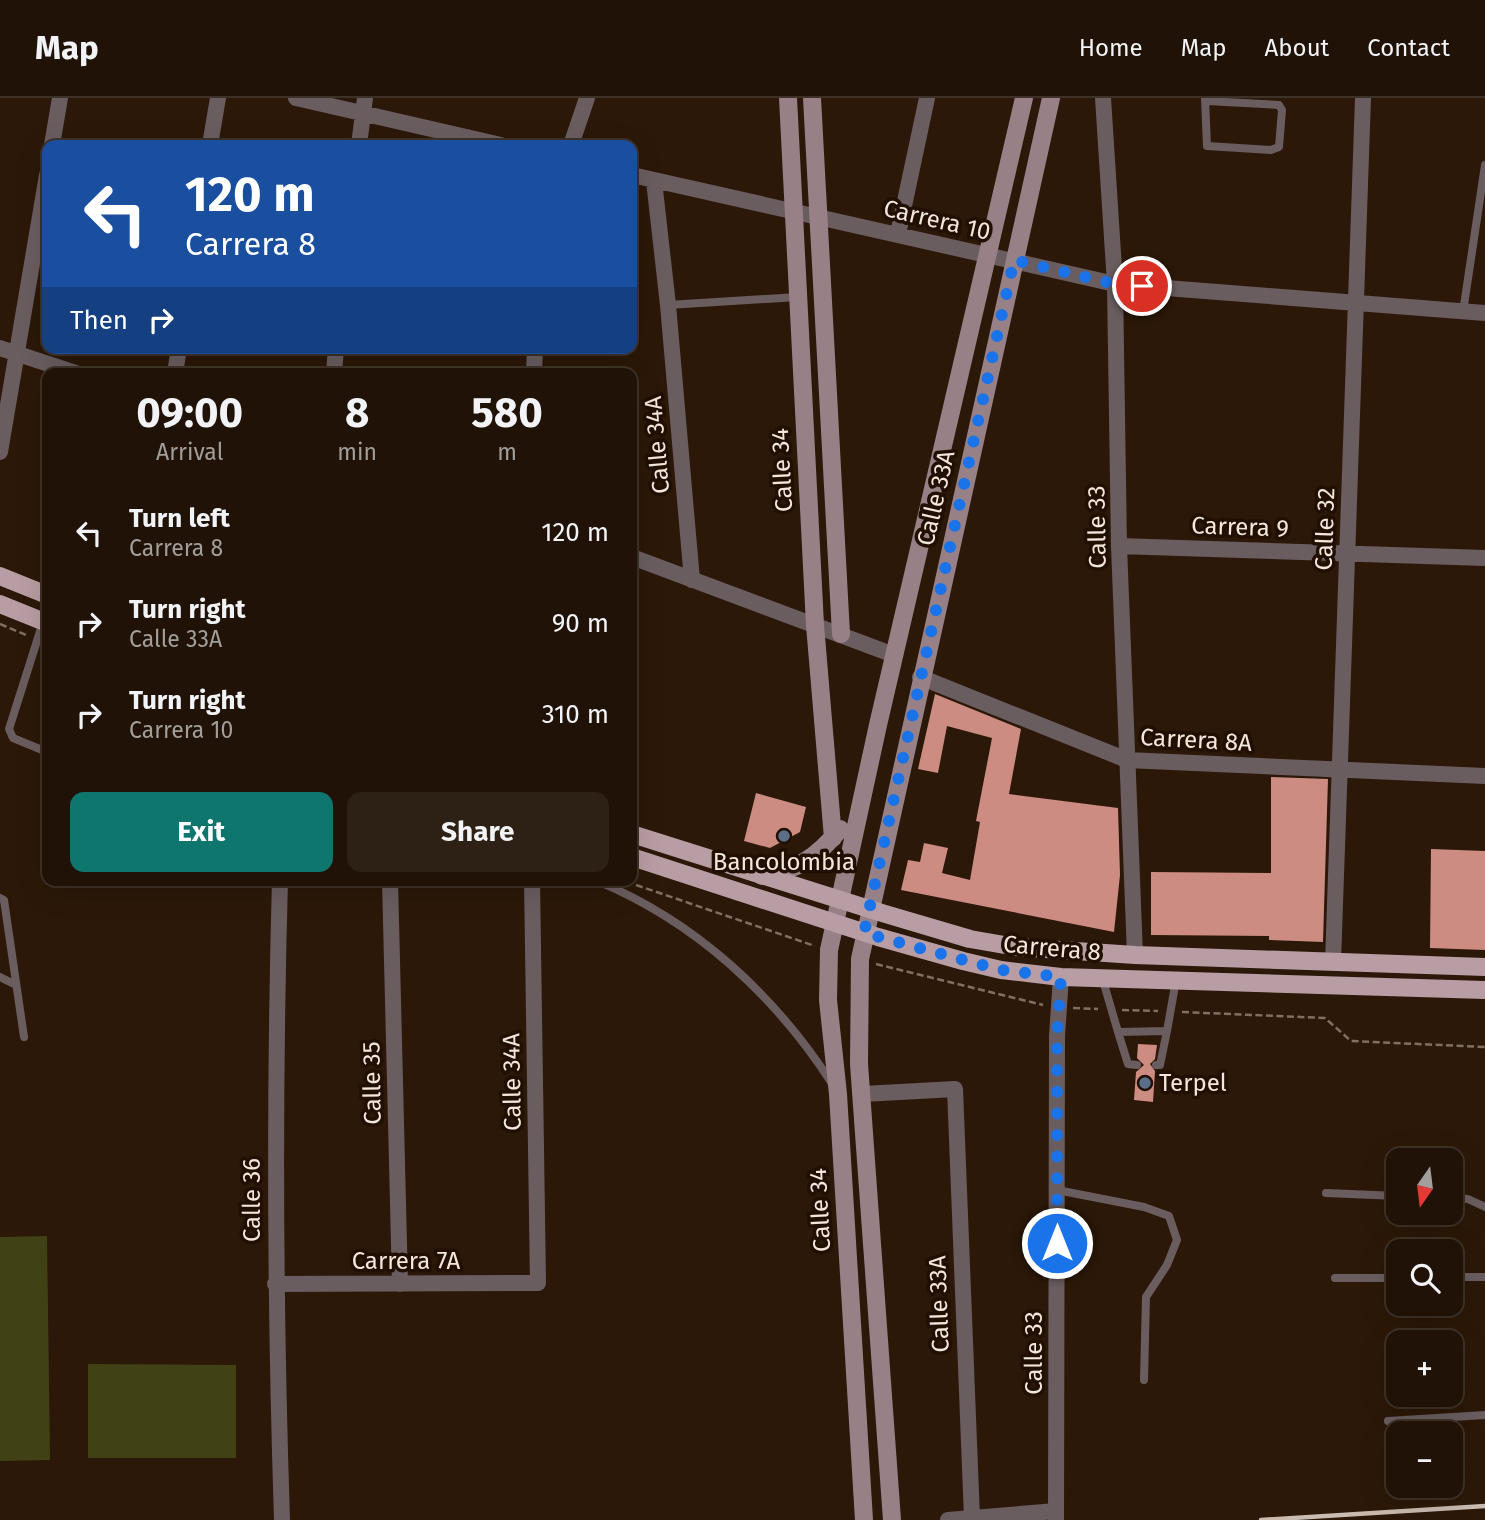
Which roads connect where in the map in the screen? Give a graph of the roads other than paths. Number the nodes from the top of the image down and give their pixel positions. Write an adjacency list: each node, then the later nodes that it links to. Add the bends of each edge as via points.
1 (60, 98): 14 (street)
2 (218, 98): 15 (street)
3 (296, 98): 13 (street)
4 (587, 98): 18 (street)
5 (788, 98): 23 (main road, Calle 34)
6 (812, 98): 25 (main road, Calle 34)
7 (927, 98): 26 (street)
8 (1024, 98): 27 (main road, Calle 33A)
9 (1051, 98): 28 (main road, Calle 33A)
10 (1103, 98): 29 (street, Calle 33)
11 (1363, 98): 32 (street, Calle 32)
12 (1206, 100): 12 (lane, via 1207,146 1279,148 1279,105)
13 (364, 106): 16 (street); 17 (street)
14 (53, 140)
15 (212, 140)
16 (360, 140)
17 (483, 140)
18 (573, 140)
19 (1485, 165): 24 (lane)
20 (637, 177): 21 (street, Carrera 10)
21 (654, 181): 23 (street, Carrera 10); 31 (street, Calle 34A)
22 (42, 206): 36 (street)
23 (796, 211): 25 (street, Carrera 10); 30 (main road, Calle 34)
24 (1483, 211): 33 (lane)
25 (819, 216): 26 (street, Carrera 10); 39 (main road, Calle 34)
26 (898, 234): 27 (street, Carrera 10)
27 (990, 255): 28 (street, Carrera 10); 53 (main road, Calle 33A)
28 (1014, 260): 29 (street, Carrera 10); 54 (main road, Calle 33A)
29 (1115, 284): 32 (street, Carrera 10); 41 (street, Calle 33)
30 (798, 296): 31 (lane); 38 (main road, Calle 34)
31 (668, 305): 46 (street, Calle 34A)
32 (1355, 305): 33 (street, Carrera 10); 42 (street, Calle 32)
33 (1463, 312): 34 (street, Carrera 10)
34 (1485, 313)
35 (0, 348): 36 (street)
36 (18, 353): 37 (street); 40 (street)
37 (62, 368)
38 (802, 380): 39 (main road); 50 (main road, Calle 34)
39 (825, 380): 52 (main road, Calle 34)
40 (0, 452)
41 (1119, 546): 42 (street, Carrera 9); 57 (street, Calle 33)
42 (1347, 553): 43 (street, Carrera 9); 58 (street, Calle 32)
43 (1485, 558)
44 (637, 559): 46 (street)
45 (0, 576): 47 (main road)
46 (692, 580): 50 (street)
47 (42, 593)
48 (0, 604): 49 (main road)
49 (42, 621)
50 (815, 625): 52 (street); 62 (main road, Calle 34)
51 (42, 630): 56 (lane, via 9,729 13,738)
52 (841, 634): 53 (street)
53 (894, 655): 55 (main road, Calle 33A)
54 (920, 677): 57 (street, Carrera 8A); 71 (main road, Calle 33A)
55 (878, 725): 60 (main road, Calle 33A); 70 (main road, via 882,754)
56 (42, 750)
57 (1127, 760): 58 (street, Carrera 8A); 76 (street, Calle 33)
58 (1341, 769): 59 (street, Carrera 8A); 77 (street, Calle 32)
59 (1485, 776)
60 (863, 796): 62 (main road); 70 (main road, Calle 33A)
61 (637, 836): 64 (main road, Carrera 8)
62 (833, 838): 64 (main road, via 802,865)
63 (637, 859): 72 (main road, Carrera 8)
64 (762, 876): 70 (main road, Carrera 8)
65 (280, 886): 104 (street, Calle 36, via 274,1059)
66 (390, 886): 105 (street, Calle 35)
67 (532, 886): 103 (street, Calle 34A)
68 (606, 886): 90 (lane, via 677,923 740,972 794,1029)
69 (0, 898): 75 (lane)
70 (845, 901): 71 (main road, Carrera 8); 72 (main road, Calle 34); 73 (main road)
71 (869, 909): 73 (main road, Calle 34); 76 (main road, Carrera 8, via 1004,945)
72 (835, 924): 73 (main road, Carrera 8); 90 (main road, Calle 34, via 829,950 828,1000)
73 (864, 933): 80 (main road, Carrera 8, via 1001,970); 91 (main road, Calle 34, via 859,988)
74 (0, 942): 75 (lane)
75 (11, 946): 83 (lane)
76 (1135, 955): 77 (main road, Carrera 8)
77 (1333, 962): 78 (main road, Carrera 8)
78 (1485, 967)
79 (0, 977): 83 (lane)
80 (1061, 977): 81 (main road, Carrera 8); 92 (street, Calle 33)
81 (1102, 977): 82 (main road, Carrera 8); 86 (lane)
82 (1176, 980): 84 (main road, Carrera 8); 85 (lane)
83 (16, 985): 87 (lane)
84 (1485, 990)
85 (1167, 1031): 86 (lane); 89 (lane, via 1160,1065)
86 (1118, 1032): 88 (lane, via 1128,1063)
87 (24, 1037)
88 (1137, 1065)
89 (1156, 1065)
90 (838, 1094): 98 (main road, Calle 34)
91 (863, 1094): 97 (main road, Calle 34); 110 (street, Calle 33A, via 955,1089)
92 (1057, 1190): 106 (lane, via 1169,1216 1177,1240 1146,1297); 109 (street, Calle 33)
93 (1326, 1193): 94 (lane)
94 (1386, 1196)
95 (1463, 1199): 96 (lane)
96 (1485, 1207)
97 (874, 1263): 98 (main road); 113 (main road, Calle 34)
98 (847, 1264): 112 (main road, Calle 34)
99 (1463, 1277): 100 (lane)
100 (1485, 1277)
101 (1335, 1278): 102 (lane)
102 (1386, 1278)
103 (538, 1283): 105 (street, Carrera 7A)
104 (275, 1284): 105 (street, Carrera 7A); 111 (street, Calle 36)
105 (400, 1284)
106 (1144, 1380)
107 (1485, 1415): 108 (lane)
108 (1388, 1421)
109 (1056, 1516): 110 (street)
110 (972, 1518): 114 (street)
111 (282, 1520)
112 (864, 1520)
113 (892, 1520)
114 (948, 1520)

